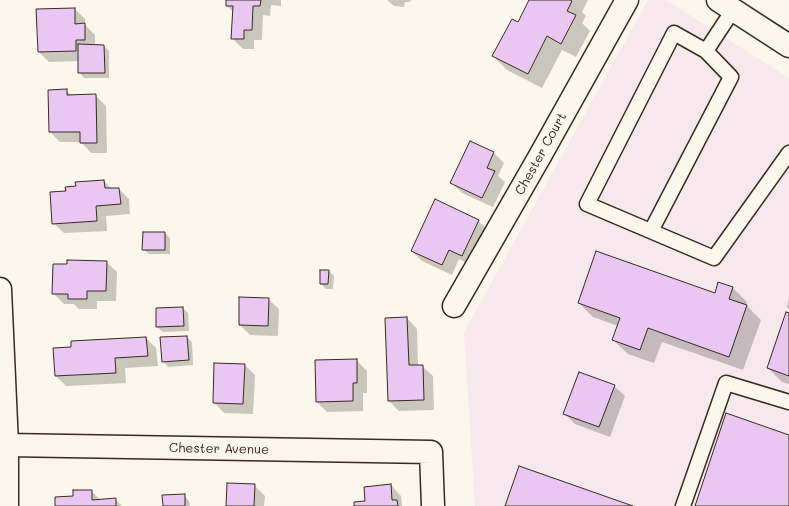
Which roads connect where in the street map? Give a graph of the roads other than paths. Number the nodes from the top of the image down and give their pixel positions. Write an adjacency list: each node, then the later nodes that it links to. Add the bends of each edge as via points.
1 (627, 0): 8 (street, Chester Court)
2 (726, 5): 3 (street); 4 (lane)
3 (789, 46)
4 (706, 51): 6 (lane, via 731,77); 6 (lane, via 674,33 587,204)
5 (789, 153): 6 (lane, via 714,258)
6 (651, 232)
7 (0, 289): 10 (street)
8 (454, 306)
9 (789, 402): 13 (lane, via 726,383)
10 (7, 445): 11 (street); 12 (street, Chester Avenue, via 431,452)
11 (7, 506)
12 (433, 506)
13 (683, 506)

